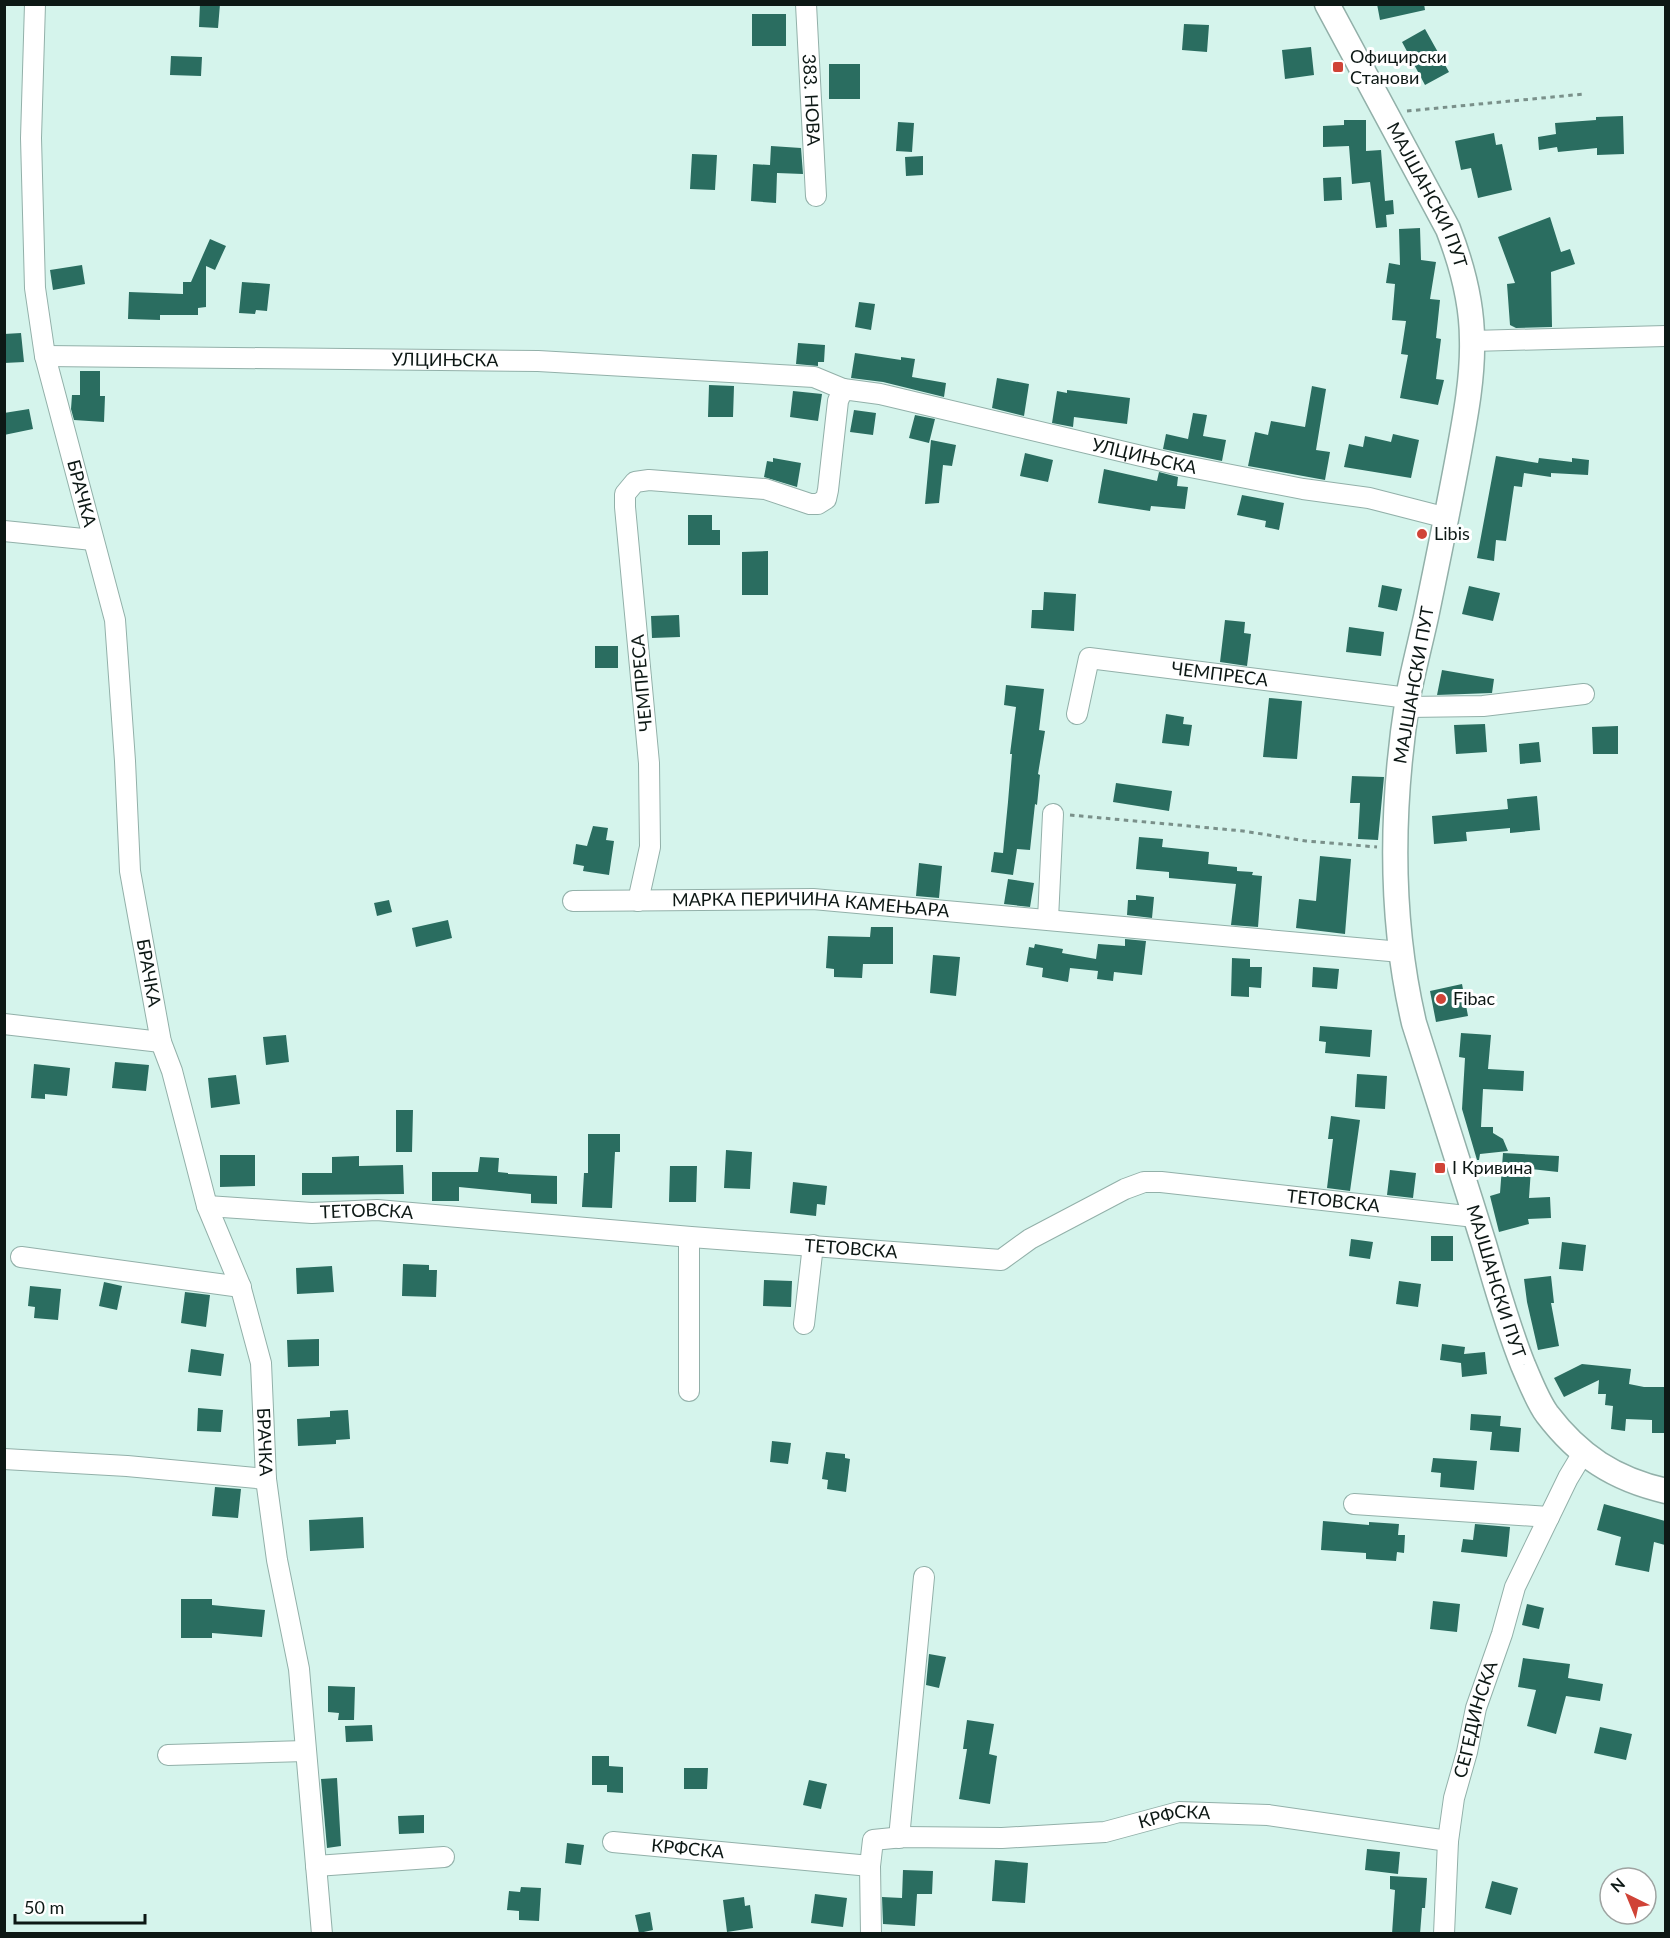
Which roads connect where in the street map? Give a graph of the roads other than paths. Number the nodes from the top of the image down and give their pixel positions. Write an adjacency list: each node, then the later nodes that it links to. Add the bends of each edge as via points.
1 (35, 4): 7 (street, БРАЧКА, via 31,138 35,288)
2 (806, 4): 4 (street, 383. НОВА)
3 (1327, 4): 6 (street, МАЈШАНСКИ ПУТ, via 1396,112 1461,261)
4 (816, 196)
5 (1665, 336): 6 (street)
6 (1472, 341): 9 (street, МАЈШАНСКИ ПУТ, via 1463,429)
7 (45, 356): 8 (street, УЛЦИЊСКА, via 538,361 814,377); 11 (street, БРАЧКА)
8 (843, 388): 9 (street, УЛЦИЊСКА, via 1175,464 1369,498); 17 (street, ЧЕМПРЕСА, via 838,401 828,490 826,499 818,504 765,489 650,480 635,482 625,494 649,763 650,847)
9 (1447, 518): 13 (street, МАЈШАНСКИ ПУТ)
10 (4, 531): 11 (street)
11 (93, 540): 21 (street, БРАЧКА, via 115,620 130,871)
12 (1584, 694): 13 (street, via 1483,706)
13 (1408, 703): 14 (street, ЧЕМПРЕСА, via 1089,658); 19 (street, МАЈШАНСКИ ПУТ, via 1397,782 1395,874)
14 (1077, 714)
15 (1053, 814): 18 (street)
16 (573, 901): 17 (street, МАРКА ПЕРИЧИНА КАМЕЊАРА)
17 (638, 901): 18 (street, МАРКА ПЕРИЧИНА КАМЕЊАРА, via 813,899)
18 (1048, 919): 19 (street, МАРКА ПЕРИЧИНА КАМЕЊАРА)
19 (1401, 952): 23 (street, МАЈШАНСКИ ПУТ, via 1414,1023)
20 (4, 1024): 21 (street)
21 (161, 1042): 22 (street, БРАЧКА)
22 (207, 1206): 24 (street, ТЕТОВСКА, via 312,1213 377,1210); 27 (street, БРАЧКА)
23 (1476, 1217): 25 (street, ТЕТОВСКА, via 1144,1182 1030,1239 1000,1260); 30 (street, МАЈШАНСКИ ПУТ, via 1509,1329 1529,1379 1545,1412)
24 (689, 1237): 25 (street, ТЕТОВСКА); 29 (street)
25 (813, 1245): 28 (street)
26 (21, 1257): 27 (street)
27 (241, 1287): 32 (street, БРАЧКА, via 261,1363)
28 (804, 1324)
29 (689, 1391)
30 (1583, 1453): 33 (street, МАЈШАНСКИ ПУТ, via 1636,1484); 35 (street, СЕГЕДИНСКА)
31 (4, 1459): 32 (street)
32 (266, 1479): 37 (street, БРАЧКА, via 277,1560 299,1669)
33 (1665, 1491)
34 (1354, 1504): 35 (street)
35 (1549, 1517): 40 (street, СЕГЕДИНСКА, via 1515,1587 1476,1708)
36 (924, 1577): 39 (street)
37 (305, 1751): 38 (street); 43 (street, БРАЧКА)
38 (168, 1755)
39 (899, 1838): 40 (street, КРФСКА, via 1105,1832 1179,1812 1268,1815); 44 (street, КРФСКА, via 873,1840)
40 (1448, 1841): 47 (street, СЕГЕДИНСКА)
41 (613, 1842): 44 (street, КРФСКА)
42 (444, 1857): 43 (street)
43 (316, 1866): 45 (street, БРАЧКА)
44 (870, 1866): 46 (street, КРФСКА)
45 (322, 1934)
46 (871, 1934)
47 (1444, 1934)

